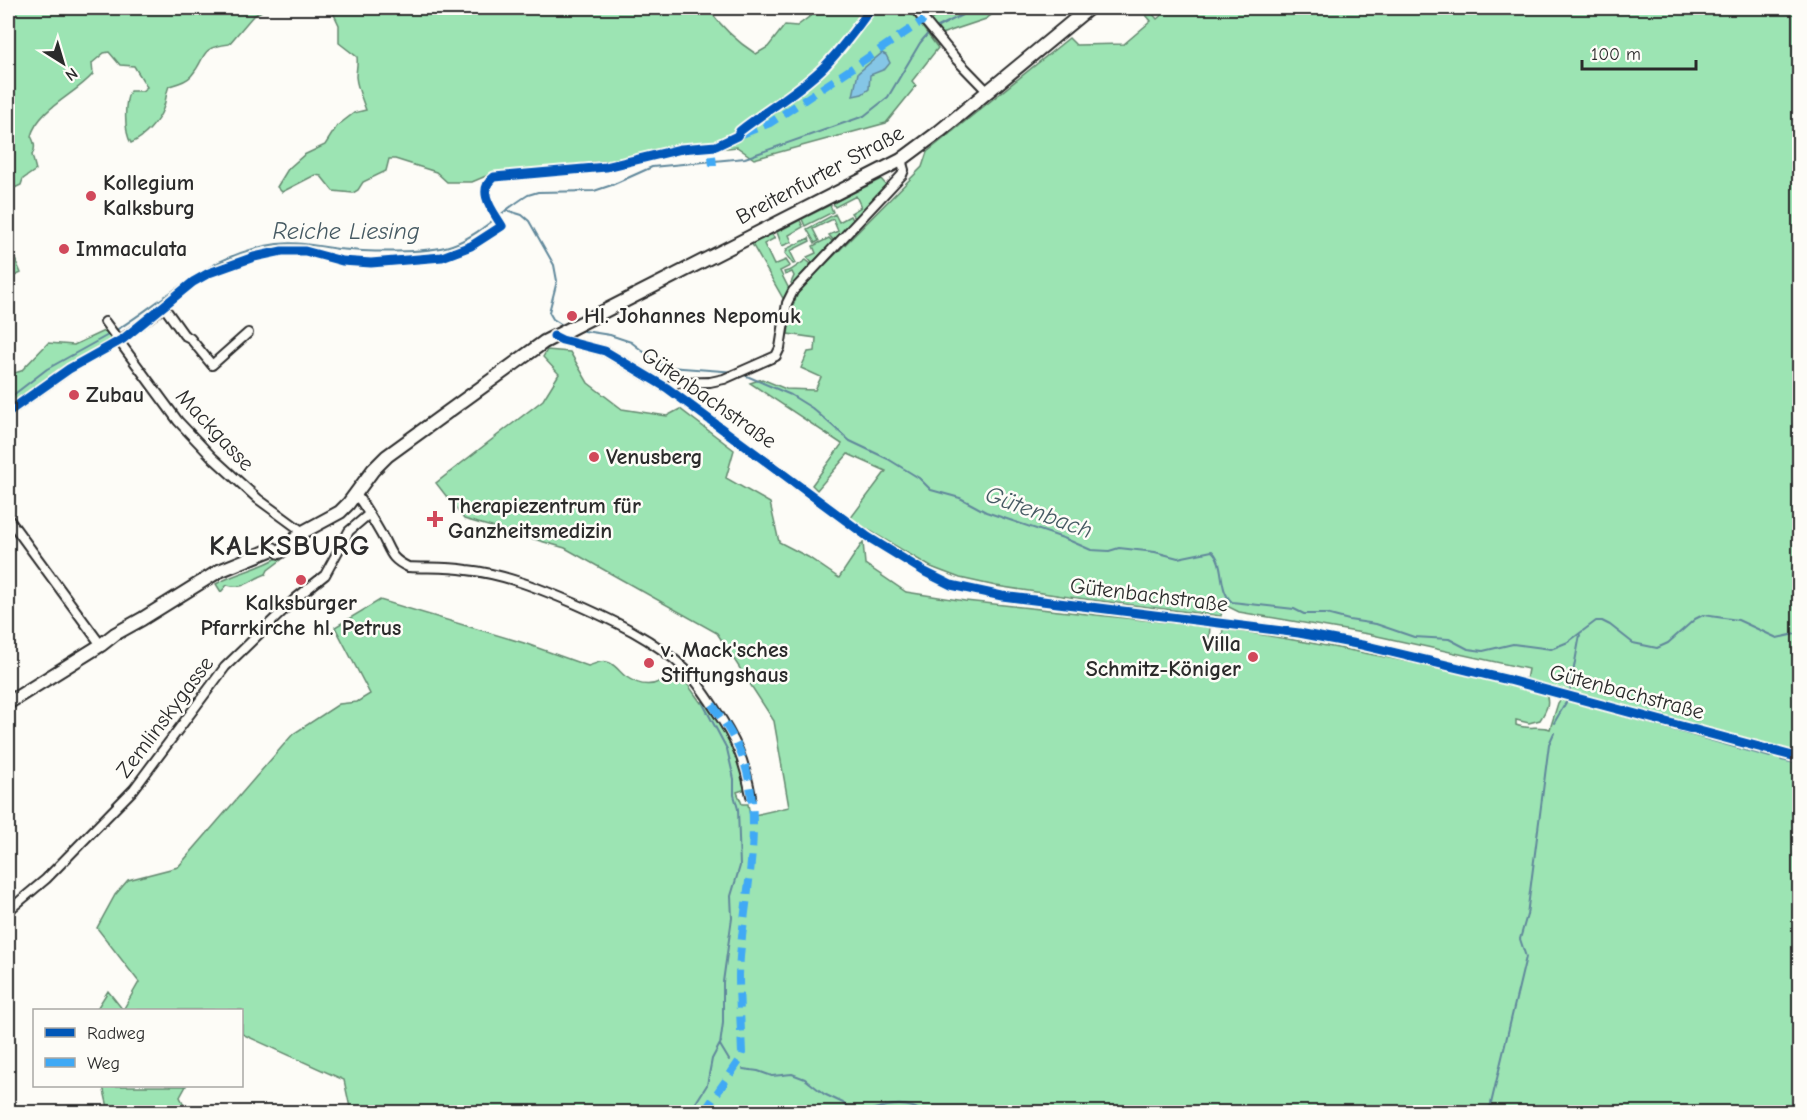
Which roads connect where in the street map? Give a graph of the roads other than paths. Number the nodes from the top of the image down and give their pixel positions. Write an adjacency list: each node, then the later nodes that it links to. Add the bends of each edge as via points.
1 (914, 8): 3 (street)
2 (1089, 8): 3 (main road, Breitenfurter Straße)
3 (988, 92): 4 (main road, Breitenfurter Straße)
4 (901, 160): 7 (main road, Breitenfurter Straße); 9 (street, via 902,175 793,291 776,356 730,377 674,383)
5 (108, 325): 8 (street, Mackgasse)
6 (248, 333): 8 (street, via 212,365 164,307)
7 (557, 334): 9 (street, Gütenbachstraße, via 562,340 605,351); 11 (main road, via 387,456)
8 (118, 339): 10 (street); 14 (street, Mackgasse, via 178,421)
9 (667, 388): 17 (street, Gütenbachstraße, via 868,537 951,585 1014,597 1320,637 1429,659)
10 (8, 412)
11 (355, 493): 12 (street); 14 (main road, via 340,512)
12 (369, 514): 18 (street, via 388,551 408,567 468,570 513,579 619,623 648,640 686,670 723,721 743,759); 19 (street, Zemlinskygasse, via 349,531 325,575 225,667 134,789 46,879)
13 (8, 518): 15 (street)
14 (298, 536): 15 (main road, via 255,564 204,580)
15 (101, 645): 16 (main road)
16 (8, 703)
17 (1800, 759)
18 (751, 796)
19 (8, 911)

